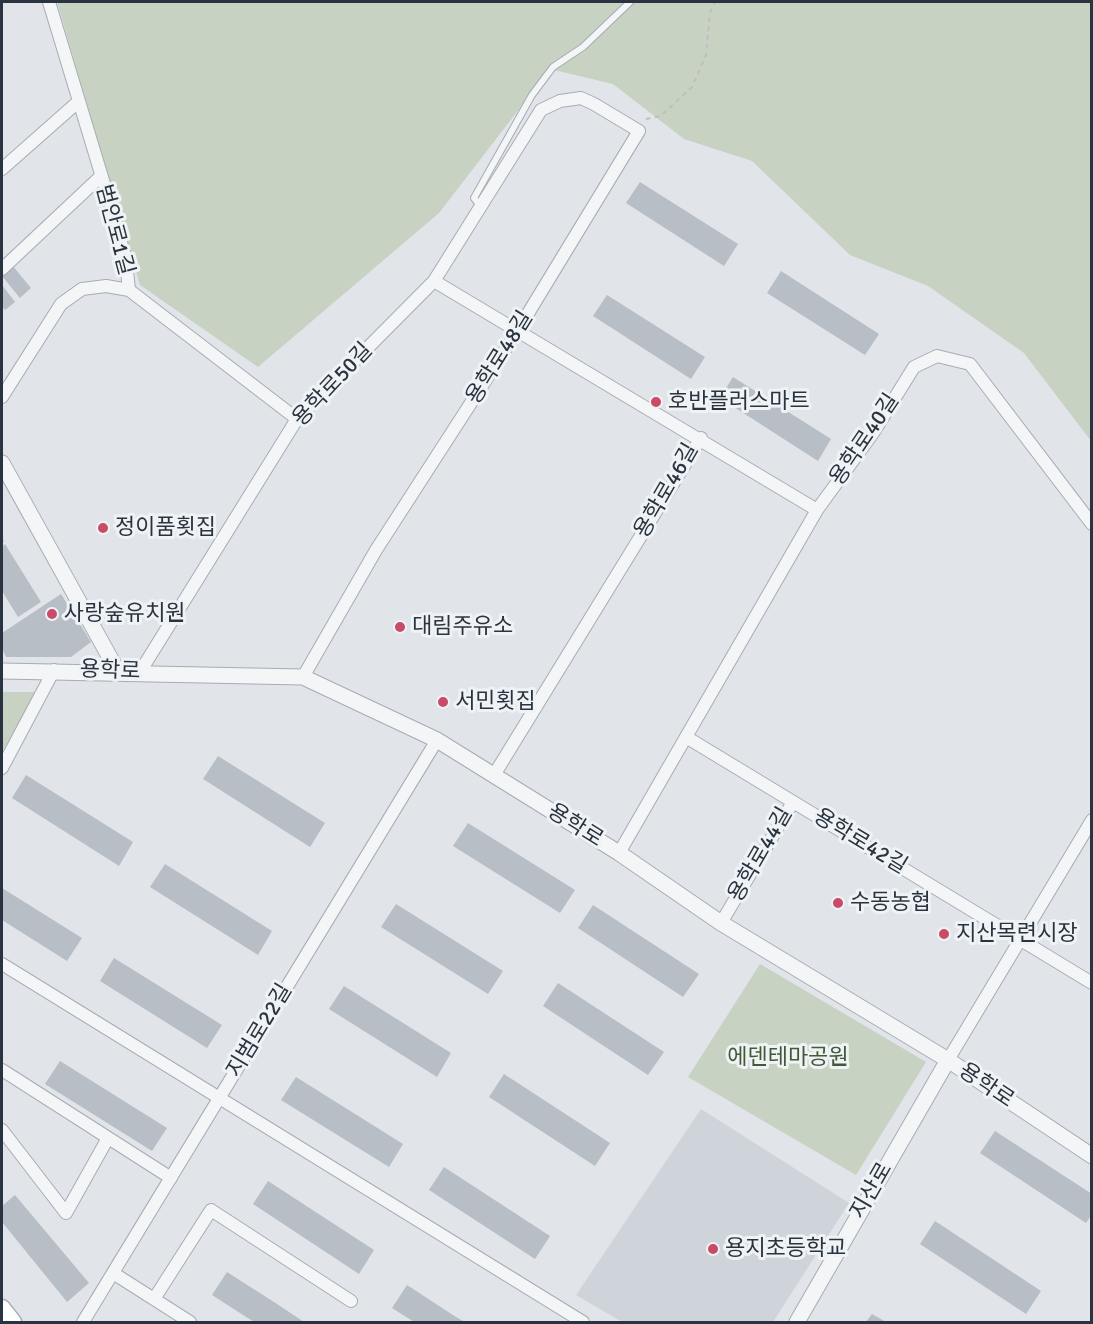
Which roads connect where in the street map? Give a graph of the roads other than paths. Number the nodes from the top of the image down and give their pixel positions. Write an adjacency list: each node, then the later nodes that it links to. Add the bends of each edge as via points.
1 (49, 2): 3 (street, 범안로1길)
2 (630, 2): 7 (lane, via 583,47 553,67 532,95 474,198)
3 (79, 101): 5 (street); 6 (street, 범안로1길)
4 (541, 110): 7 (street, 용학로50길); 11 (street, 용학로48길, via 560,101 581,98 639,131)
5 (2, 169)
6 (100, 177): 8 (street); 10 (street, 범안로1길, via 126,261)
7 (481, 206): 9 (street, 용학로50길)
8 (2, 269)
9 (434, 281): 11 (street, 용학로46길); 13 (street, 용학로50길)
10 (129, 290): 12 (street, via 106,286 82,290 61,304); 13 (street, 범안로1길)
11 (518, 330): 14 (street, 용학로46길); 22 (street, 용학로48길, via 376,550)
12 (2, 397)
13 (297, 419): 21 (street, 용학로50길)
14 (701, 438): 16 (street); 26 (street, 용학로46길)
15 (2, 463): 20 (street)
16 (817, 510): 17 (street, 용학로40길, via 873,433 914,367 937,356 970,364); 23 (street, 용학로40길)
17 (1092, 524)
18 (54, 670): 19 (street, 용학로); 20 (street, 용학로); 25 (street)
19 (2, 671)
20 (118, 672): 21 (street, 용학로)
21 (140, 672): 22 (street, 용학로)
22 (303, 676): 24 (street, 용학로)
23 (686, 737): 27 (street, 용학로44길); 29 (street, 용학로40길)
24 (437, 740): 26 (street, 용학로); 36 (street, 지범로22길)
25 (2, 768)
26 (494, 775): 29 (street, 용학로)
27 (793, 802): 30 (street, 용학로44길); 31 (street, 용학로42길)
28 (1092, 820): 31 (street)
29 (619, 853): 30 (street, 용학로)
30 (721, 923): 34 (street, 용학로)
31 (1019, 938): 33 (street, 용학로42길); 34 (street)
32 (2, 964): 36 (street)
33 (1092, 983)
34 (948, 1060): 39 (street, 용학로); 49 (street, 지산로)
35 (2, 1070): 38 (street)
36 (219, 1099): 40 (street, 지범로22길); 48 (street)
37 (2, 1130): 38 (street, via 66,1213)
38 (108, 1138): 40 (street)
39 (1092, 1156)
40 (171, 1178): 41 (street, 지범로22길)
41 (113, 1273): 42 (street); 46 (street, 지범로22길)
42 (154, 1299): 43 (street, via 211,1210); 47 (street)
43 (351, 1300)
44 (2, 1308): 45 (main road)
45 (13, 1323)
46 (83, 1323)
47 (190, 1323)
48 (584, 1323)
49 (797, 1323)

